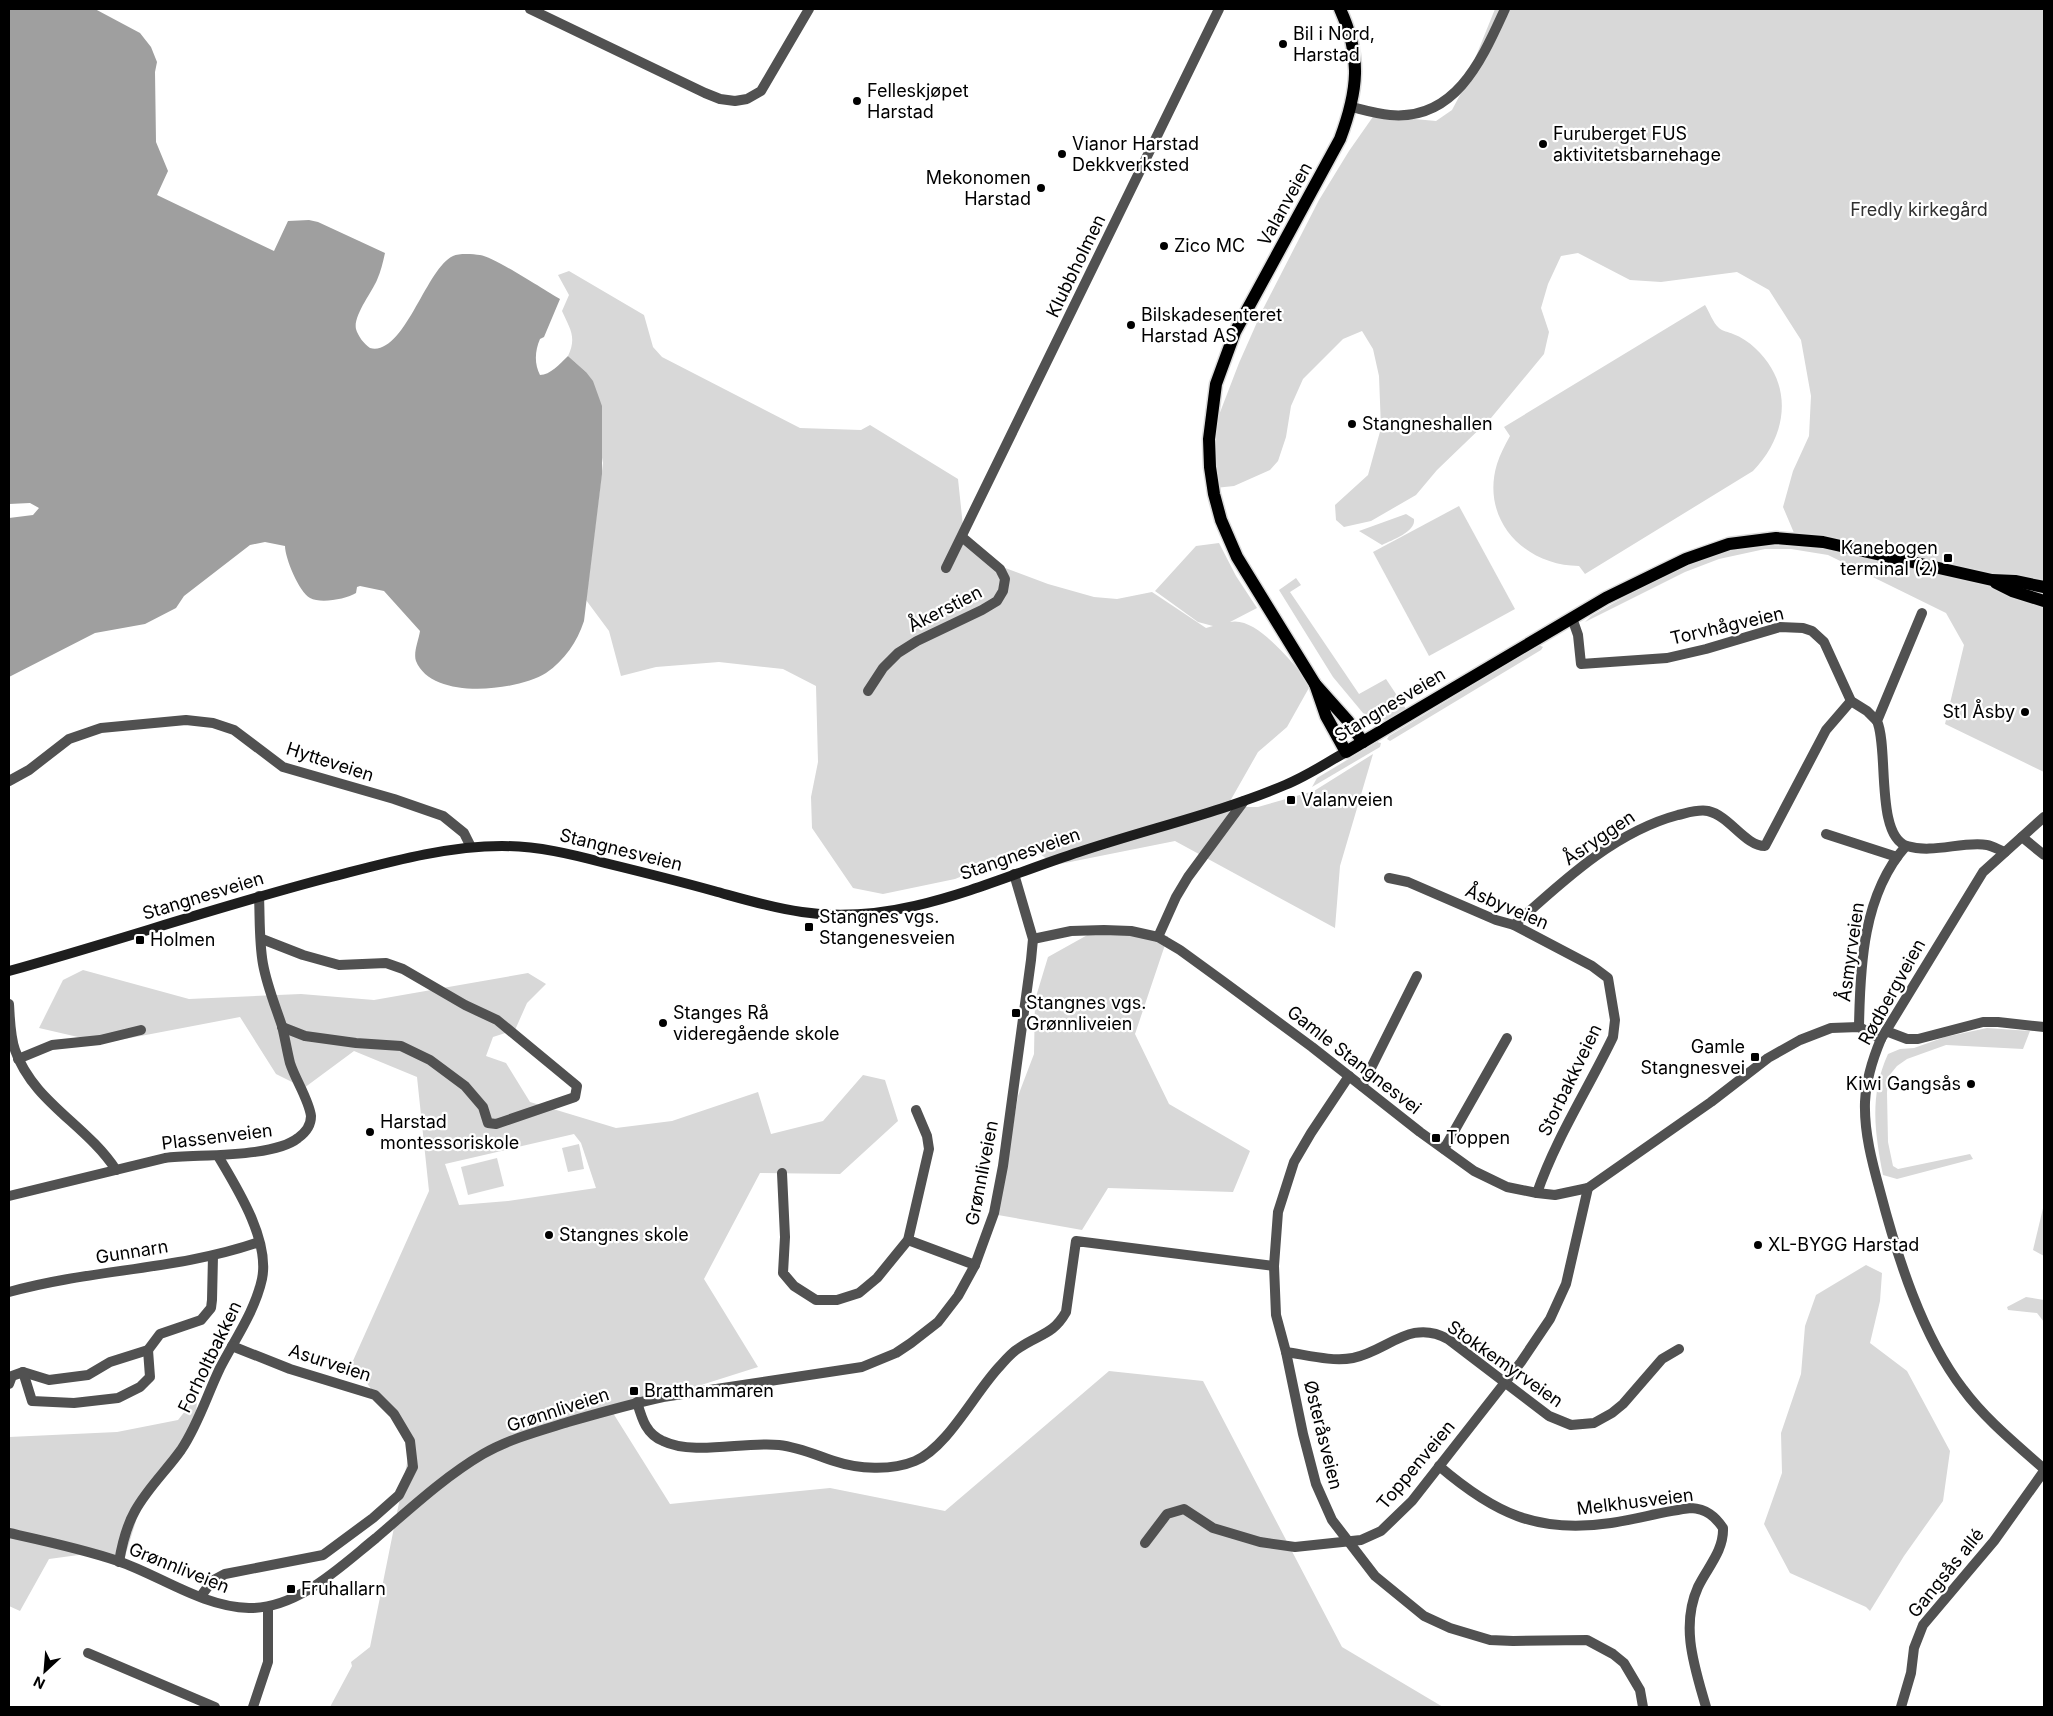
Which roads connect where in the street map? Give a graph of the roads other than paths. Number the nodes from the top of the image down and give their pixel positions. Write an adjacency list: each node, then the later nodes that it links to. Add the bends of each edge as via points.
1 (530, 9): 2 (street, via 706,93 735,101 761,91)
2 (809, 9)
3 (1219, 9): 7 (street, Klubbholmen)
4 (1340, 9): 6 (main road, Valanveien, via 1350,32 1354,56 1356,79)
5 (1505, 9): 6 (street, via 1474,70 1449,99 1428,110 1409,114 1390,115)
6 (1352, 107): 14 (main road, Valanveien, via 1340,140 1235,332 1216,384 1209,439 1210,467 1221,520 1237,557)
7 (962, 537): 8 (street, Åkerstien); 15 (street, Åkerstien, via 1000,569 1005,579 997,601 898,653)
8 (946, 568)
9 (1992, 580): 10 (main road, Stangnesveien); 11 (main road, Stangnesveien, via 2012,591); 13 (main road, Stangnesveien, via 1823,542 1754,539 1686,559)
10 (2044, 587)
11 (2044, 601)
12 (1922, 613): 17 (street)
13 (1572, 618): 16 (street, Torvhågveien, via 1578,635 1581,664 1667,658 1780,628 1803,628 1824,642); 18 (main road, Stangnesveien)
14 (1315, 684): 18 (main road, Valanveien); 19 (main road, Valanveien, via 1326,716)
15 (868, 691)
16 (1851, 701): 17 (street); 33 (street, Åsryggen, via 1826,730 1765,846 1751,841 1725,819 1708,812 1688,812 1667,818 1634,832 1607,850)
17 (1877, 721): 25 (street, via 1882,735 1885,801 1895,835)
18 (1363, 742): 19 (main road, Stangnesveien)
19 (1346, 752): 21 (main road, Stangnesveien, via 1286,785)
20 (9, 781): 26 (street, Hytteveien, via 29,770 68,739 102,728 186,720 214,723 234,730 282,767 443,816 464,833)
21 (1244, 801): 30 (main road, Stangnesveien); 34 (street, via 1188,877)
22 (2044, 817): 24 (street, Rødbergveien)
23 (1826, 834): 29 (street)
24 (2022, 837): 27 (street, Rødbergveien); 28 (street)
25 (1906, 846): 27 (street, via 1986,845); 29 (street, Åsmyrveien)
26 (471, 847): 30 (main road, Stangnesveien, via 540,848 753,902 804,912 844,914 891,911 954,896); 32 (main road, Stangnesveien, via 368,868)
27 (2005, 852): 45 (street, Rødbergveien, via 1983,872)
28 (2044, 855)
29 (1897, 857): 42 (street, Åsmyrveien, via 1874,900 1859,995)
30 (1014, 874): 35 (street, Grønnliveien)
31 (1389, 878): 33 (street, Åsbyveien, via 1408,882)
32 (259, 896): 36 (street, Plassenveien); 37 (main road, Stangnesveien)
33 (1514, 925): 39 (street, Åsbyveien, via 1592,966)
34 (1158, 937): 35 (street, Gamle Stangnesvei, via 1104,930 1071,931); 49 (street, Gamle Stangnesvei)
35 (1033, 939): 62 (street, Grønnliveien, via 998,1193 987,1236)
36 (262, 940): 41 (street, Plassenveien, via 268,988); 41 (street, via 339,965 386,963 404,969 498,1020 577,1086 575,1097 496,1124 488,1123 484,1107 465,1086 430,1060 401,1046 305,1036)
37 (9, 971)
38 (1417, 976): 50 (street)
39 (1608, 978): 57 (street, Storbakkveien, via 1616,1028 1547,1164)
40 (9, 1004): 47 (street)
41 (282, 1027): 53 (street, Plassenveien, via 310,1123 299,1138 290,1143)
42 (1859, 1027): 45 (street); 56 (street, Gamle Stangnesvei, via 1831,1028 1768,1058)
43 (2044, 1027): 45 (street, via 1983,1022 1918,1039)
44 (141, 1030): 48 (street, via 100,1040 52,1045)
45 (1883, 1035): 74 (street, Rødbergveien, via 1875,1054 1865,1101 1868,1142 1885,1211 1906,1274 1930,1335 1963,1390)
46 (1507, 1038): 52 (street)
47 (11, 1049): 48 (street)
48 (18, 1059): 54 (street, via 26,1075 45,1098 107,1156)
49 (1349, 1076): 50 (street, Gamle Stangnesvei); 63 (street, via 1294,1162 1278,1212)
50 (1362, 1086): 52 (street, Gamle Stangnesvei)
51 (916, 1110): 59 (street, via 929,1149)
52 (1444, 1149): 57 (street, Gamle Stangnesvei, via 1474,1171 1507,1187)
53 (218, 1156): 54 (street, Plassenveien, via 165,1158); 60 (street, Forholtbakken, via 254,1225)
54 (116, 1170): 58 (street, Plassenveien)
55 (782, 1172): 59 (street, via 783,1273 794,1286 816,1300 837,1300 859,1293)
56 (1588, 1188): 57 (street, Gamle Stangnesvei, via 1555,1194); 70 (street, Toppenveien, via 1572,1261 1559,1301 1539,1338)
57 (1537, 1193)
58 (9, 1196)
59 (908, 1240): 62 (street)
60 (259, 1242): 61 (street, Gunnarn); 65 (street, Forholtbakken, via 262,1278 256,1298)
61 (213, 1256): 64 (street, Gunnarn, via 57,1280); 67 (street, via 212,1300 207,1314 188,1326 160,1334)
62 (975, 1265): 72 (street, Grønnliveien, via 958,1296 938,1322 911,1344 878,1361 841,1371)
63 (1274, 1266): 68 (street, via 1276,1315); 72 (street, via 1076,1241 1066,1312 1060,1322 1007,1358 926,1455 916,1461 890,1467 847,1465 778,1444 688,1447 670,1444 651,1433 643,1422)
64 (9, 1292)
65 (232, 1346): 78 (street, Forholtbakken, via 185,1444 134,1512); 79 (street, Asurveien, via 290,1369 374,1395 394,1414 410,1441 413,1467 399,1495 322,1555 225,1574 212,1581)
66 (1679, 1349): 70 (street, Stokkemyrveien, via 1662,1359 1623,1404 1594,1423 1571,1425 1559,1421)
67 (148, 1350): 69 (street, via 110,1362 88,1375 48,1380); 69 (street, via 150,1377 140,1387 118,1398 74,1403 32,1401)
68 (1286, 1352): 70 (street, Stokkemyrveien, via 1351,1359 1406,1335 1429,1332 1448,1339); 76 (street, Østeråsveien, via 1316,1484 1332,1520)
69 (23, 1372): 71 (street, via 12,1376)
70 (1504, 1383): 73 (street, Toppenveien)
71 (9, 1384)
72 (637, 1402): 80 (street, Grønnliveien, via 529,1434 484,1454 445,1481 332,1573 302,1593)
73 (1440, 1466): 76 (street, Toppenveien, via 1387,1526 1361,1540); 85 (street, Melkhusveien, via 1491,1505 1543,1523 1591,1526 1691,1508 1711,1514 1723,1528 1722,1541 1698,1587 1689,1627 1694,1664)
74 (2044, 1470): 86 (street, Gangsås allé, via 1994,1541 1922,1625)
75 (9, 1532): 78 (street, Grønnliveien)
76 (1348, 1541): 77 (street, Toppenveien, via 1294,1547 1260,1542 1213,1528 1184,1509 1167,1514); 84 (street, Østeråsveien, via 1375,1576 1437,1623 1490,1640 1575,1639 1588,1640 1599,1646 1624,1663 1640,1690)
77 (1145, 1543)
78 (119, 1562): 79 (street, Grønnliveien)
79 (200, 1596): 80 (street, Grønnliveien, via 232,1606)
80 (268, 1607): 83 (street, via 268,1662)
81 (88, 1653): 82 (street)
82 (215, 1707)
83 (253, 1707)
84 (1643, 1707)
85 (1706, 1707)
86 (1901, 1707)

